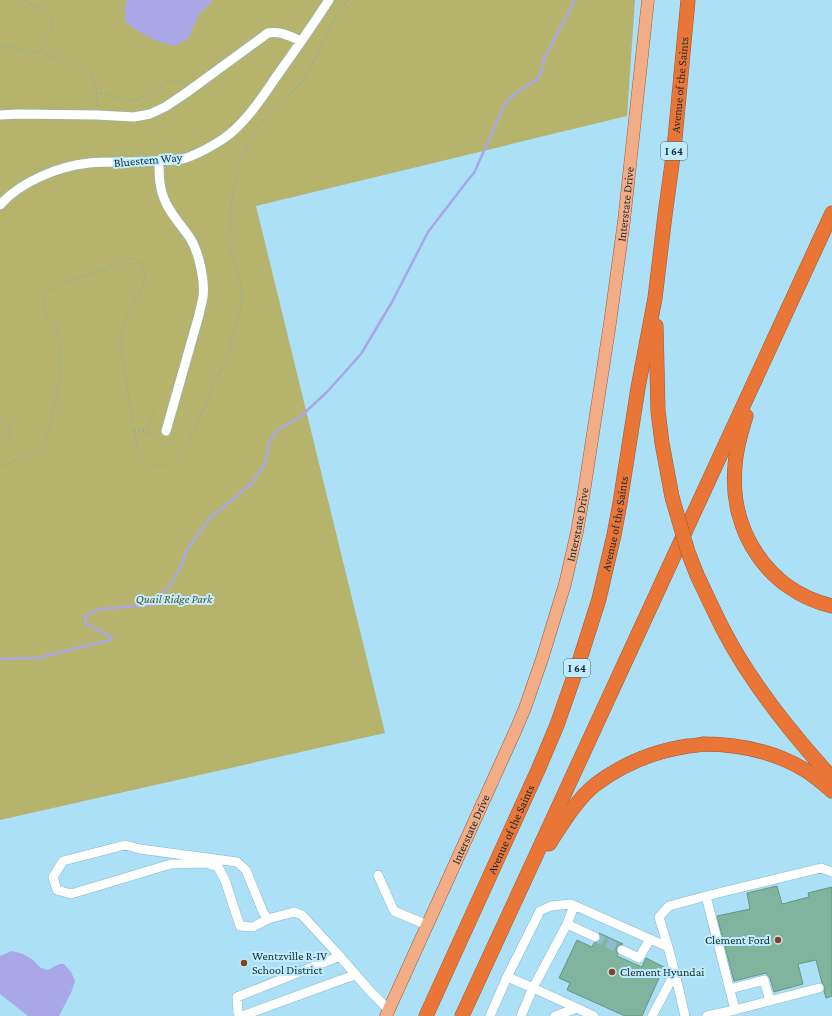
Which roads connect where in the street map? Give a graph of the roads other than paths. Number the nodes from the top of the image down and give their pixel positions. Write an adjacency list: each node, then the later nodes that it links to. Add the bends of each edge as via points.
1 (329, 0): 4 (street, Bluestem Way)
2 (648, 0): 22 (main road, Interstate Drive, via 610,323 584,492 565,584 525,708)
3 (688, 2): 9 (highway, Avenue of the Saints / I 64, via 674,149)
4 (301, 41): 5 (street, via 276,32 268,33 165,107 150,114 134,117); 6 (street, Bluestem Way, via 243,122 224,138 205,150 182,159)
5 (0, 115)
6 (158, 161): 7 (street, Bluestem Way, via 74,166 31,181 7,197); 11 (street, via 159,182 165,201 191,239 198,258 203,296)
7 (0, 205)
8 (832, 213): 10 (highway)
9 (655, 298): 13 (highway, bridge, via 658,411 662,444 672,498 688,552 709,602 742,662 799,741); 39 (highway, Avenue of the Saints / I 64, via 625,477 599,600 559,719 538,770)
10 (763, 362): 12 (highway, via 737,450 735,489 741,522 753,550 773,574 785,585 811,599); 17 (highway)
11 (166, 431)
12 (832, 606)
13 (832, 778)
14 (832, 791): 17 (highway, via 805,770 757,750 702,744 650,755 617,770 595,785 574,806)
15 (832, 872): 18 (street, via 821,868)
16 (378, 875): 22 (street, via 394,911)
17 (526, 879): 40 (highway)
18 (706, 896): 25 (street, via 669,906 659,918); 33 (street)
19 (574, 906): 21 (street); 24 (street); 30 (street, via 551,906 540,911)
20 (268, 919): 20 (street, via 246,870 237,862 125,845 63,861 53,877 57,890 71,894 171,864 206,863 218,867 225,880 240,926 253,927); 27 (street, via 294,912 302,915)
21 (567, 924): 23 (street); 31 (street)
22 (427, 925): 37 (main road, Interstate Drive)
23 (595, 937)
24 (650, 939): 25 (street); 26 (street, via 639,958)
25 (668, 947): 28 (street)
26 (622, 950)
27 (340, 956): 29 (street); 38 (street, via 237,997 238,1013)
28 (674, 973): 45 (street); 46 (street)
29 (356, 975): 37 (street); 38 (street)
30 (507, 977): 31 (street); 41 (street)
31 (533, 988): 35 (street); 42 (street)
32 (819, 988): 34 (street)
33 (730, 989): 34 (street, via 764,980); 36 (street)
34 (770, 1001): 36 (street)
35 (577, 1008): 43 (street); 44 (street)
36 (735, 1010): 47 (street)
37 (387, 1013)
38 (242, 1016)
39 (426, 1016)
40 (462, 1016)
41 (490, 1016)
42 (521, 1016)
43 (555, 1016)
44 (594, 1016)
45 (652, 1016)
46 (685, 1016)
47 (707, 1016)

